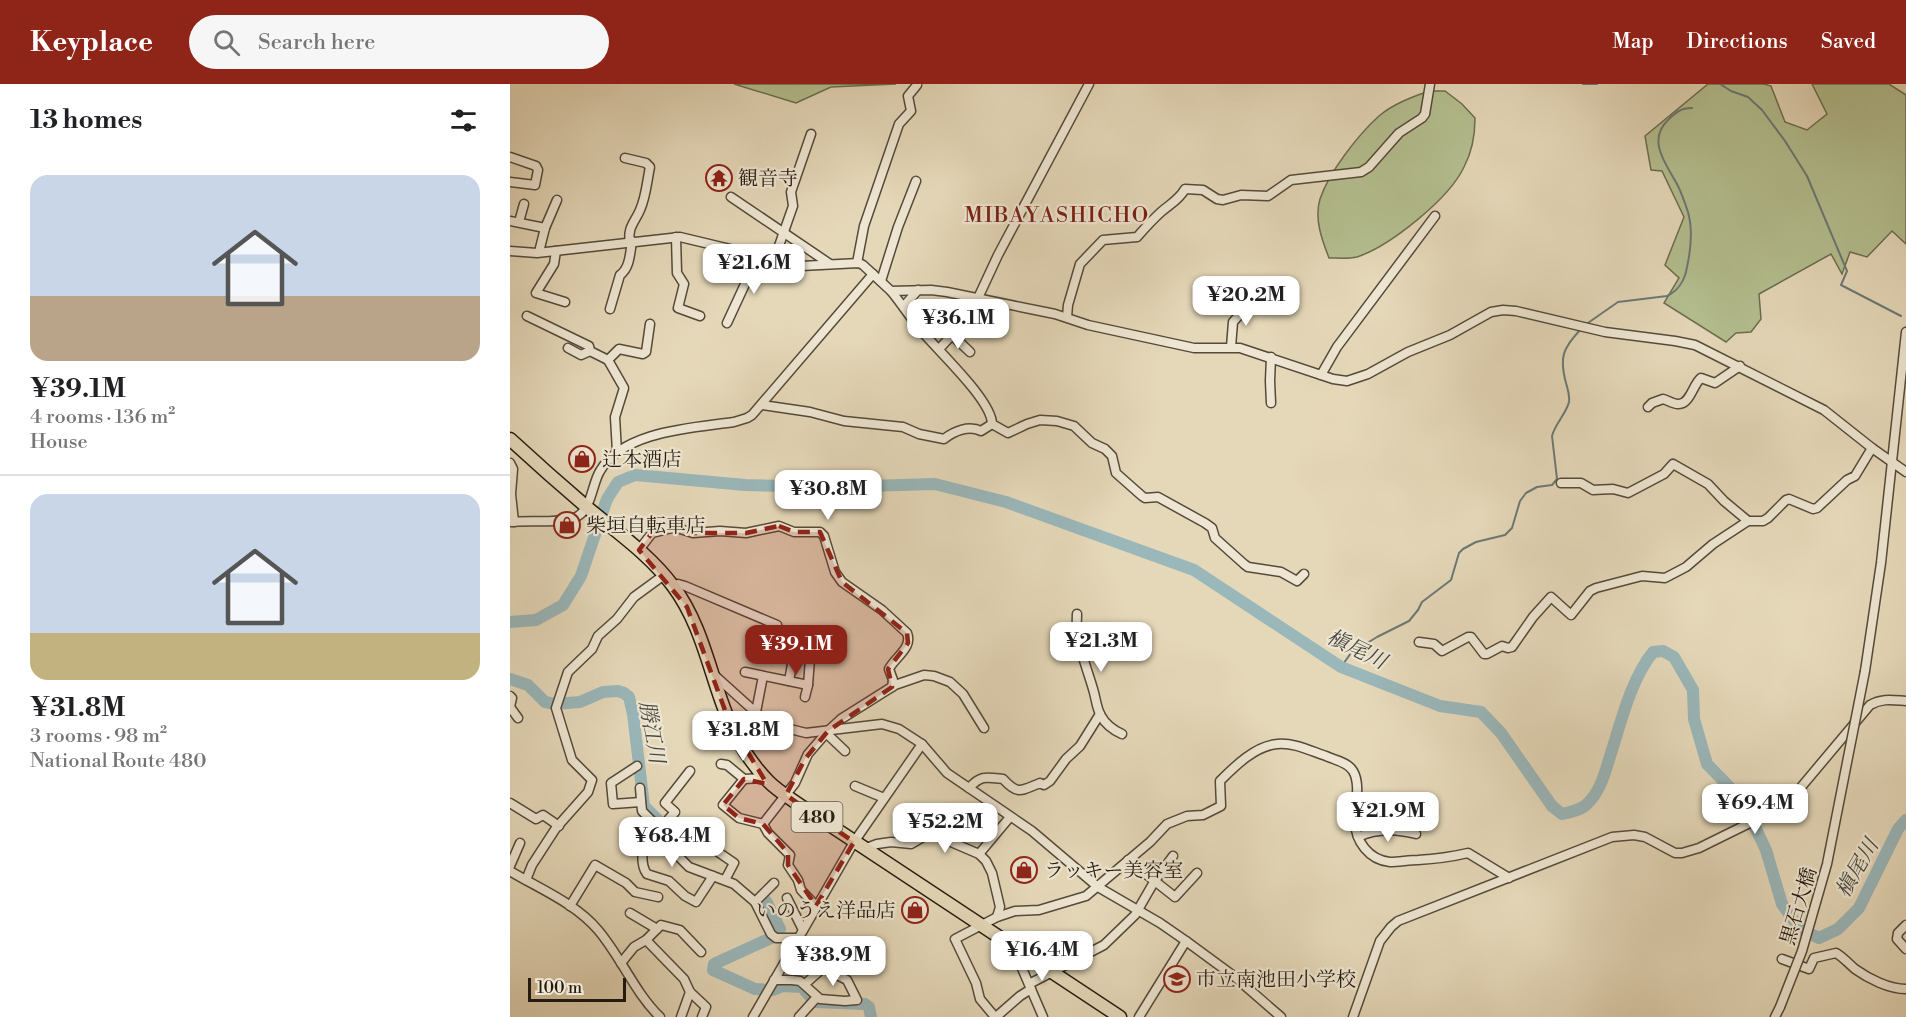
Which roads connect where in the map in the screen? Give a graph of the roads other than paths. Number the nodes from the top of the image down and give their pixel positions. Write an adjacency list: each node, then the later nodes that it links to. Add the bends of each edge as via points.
1 (1089, 84): 29 (street)
2 (1430, 84): 36 (street, via 1422,118 1399,133 1361,172 1291,180 1268,196 1249,194 1223,200 1203,190 1185,189 1137,237 1103,240 1080,264)
3 (917, 85): 23 (street, via 908,96 911,111 899,124 869,210)
4 (811, 135): 15 (street, via 791,192 794,206)
5 (510, 157): 8 (street, via 538,170 535,185)
6 (625, 158): 17 (street, via 650,167 641,210 628,235)
7 (916, 181): 26 (street)
8 (510, 182)
9 (731, 196): 15 (street)
10 (557, 200): 14 (street)
11 (524, 204): 13 (street)
12 (1434, 216): 48 (street, via 1336,347)
13 (514, 221): 14 (street)
14 (545, 228): 20 (street)
15 (783, 232): 22 (street); 24 (street)
16 (676, 237): 17 (street); 21 (street); 35 (street, via 677,273 684,284 678,308)
17 (631, 242): 19 (street); 33 (street, via 629,261 620,275)
18 (510, 251): 20 (street)
19 (556, 251): 20 (street); 31 (street, via 554,264 537,293)
20 (539, 252)
21 (758, 256): 22 (street); 37 (street)
22 (774, 260): 24 (street, via 801,266)
23 (857, 263): 24 (street); 25 (street)
24 (830, 264)
25 (873, 274): 26 (street); 51 (street)
26 (880, 281): 28 (street)
27 (918, 290): 28 (street); 29 (street); 32 (street)
28 (891, 291): 32 (street)
29 (978, 298): 36 (street)
30 (1263, 300): 40 (street, via 1252,294 1233,322)
31 (565, 302)
32 (904, 306): 42 (street)
33 (610, 309)
34 (527, 316): 43 (street, via 589,346)
35 (700, 316)
36 (1067, 317): 40 (street, via 1194,348)
37 (727, 323)
38 (650, 324): 46 (street, via 646,352 620,349)
39 (1906, 332): 49 (street, 黒石大橋)
40 (1231, 347): 45 (street)
41 (568, 348): 43 (street, via 580,354)
42 (939, 349): 44 (street, via 952,335); 53 (street, via 983,402 992,416)
43 (590, 351): 46 (street)
44 (970, 352)
45 (1271, 357): 48 (street); 50 (street)
46 (608, 360): 56 (street, via 624,388 615,417)
47 (1740, 366): 48 (street, via 1686,342 1605,332 1503,310 1480,317 1357,378 1347,381); 52 (street, via 1715,383 1698,379 1683,403 1662,399); 55 (street, via 1824,410)
48 (1321, 375)
49 (1902, 395): 57 (street, 黒石大橋)
50 (1271, 403)
51 (762, 405): 53 (street, via 844,421 903,427 944,439 966,429 981,431); 56 (street, via 747,418 653,436)
52 (1648, 407)
53 (992, 424): 65 (street, via 1008,433 1040,420 1074,426 1112,456 1116,474 1142,496 1158,497 1205,523 1212,528 1215,538 1248,567 1281,572 1294,581)
54 (511, 445): 61 (highway, 480)
55 (1872, 448): 57 (street); 62 (street, via 1855,477 1847,480 1822,506 1813,509 1789,499 1763,521)
56 (617, 452): 61 (street, via 598,474)
57 (1891, 461): 59 (street); 160 (street, 黒石大橋, bridge, via 1865,671 1827,864 1802,951)
58 (510, 463): 63 (street)
59 (1906, 472)
60 (1561, 483): 62 (street, via 1628,493 1664,474 1673,464 1707,484)
61 (590, 509): 63 (street, via 577,517); 64 (highway, 480)
62 (1748, 520): 70 (street, via 1686,567 1665,578 1642,576 1590,591 1572,615 1551,597 1512,647 1502,646 1484,654 1471,637 1442,651 1434,644)
63 (512, 522)
64 (639, 550): 66 (highway, 480); 78 (street, via 652,533 677,528 693,533 746,532 779,526 794,532 820,532 825,536 838,578 907,633 908,643 889,669)
65 (1304, 574)
66 (664, 575): 67 (highway, 480); 104 (street, via 634,597 568,672 557,703 572,760 592,780 588,792)
67 (674, 586): 69 (street, via 685,586); 73 (highway, 480, via 694,622)
68 (1077, 614): 83 (street, via 1086,672)
69 (777, 625)
70 (1419, 642)
71 (793, 659): 76 (street)
72 (810, 659): 77 (street)
73 (712, 672): 82 (street); 93 (highway, 480, via 729,722)
74 (745, 672): 75 (street)
75 (763, 676): 76 (street); 82 (street)
76 (789, 681): 77 (street)
77 (808, 685): 80 (street)
78 (892, 687): 85 (street, via 924,675 950,682 963,694); 86 (street)
79 (510, 696): 84 (street, via 510,707)
80 (805, 697)
81 (1906, 701): 117 (street, via 1885,699 1870,705 1788,801 1699,848 1675,853 1645,837 1612,837)
82 (756, 712): 86 (street, via 770,724 800,733)
83 (1100, 714): 87 (street, via 1108,726); 97 (street, via 1080,746 1044,785 1019,791 1003,779 986,777)
84 (518, 718)
85 (984, 728)
86 (827, 732): 88 (street, via 890,725); 89 (street); 98 (street, via 804,759)
87 (1122, 734)
88 (922, 744): 97 (street, via 947,773); 99 (street)
89 (845, 751)
90 (722, 764): 94 (street)
91 (637, 766): 100 (street, via 611,783 613,804)
92 (690, 771): 105 (street, via 665,803 675,812)
93 (765, 778): 94 (street); 98 (highway, 480)
94 (744, 779): 103 (street, via 723,805 739,818)
95 (855, 786): 99 (street)
96 (640, 788): 100 (street)
97 (969, 788): 102 (street)
98 (786, 795): 103 (street); 110 (highway, 480)
99 (884, 798): 110 (street)
100 (641, 802): 105 (street, via 642,812)
101 (510, 803): 104 (street, via 536,819 543,815)
102 (1010, 817): 111 (street); 122 (street, via 1059,852)
103 (763, 824): 127 (street, via 790,855 788,865 801,890)
104 (559, 826): 118 (street)
105 (660, 829): 109 (street); 116 (street, via 644,841 643,866 647,874 669,881 696,902)
106 (1416, 834): 107 (street, via 1378,831)
107 (1358, 837): 113 (street, via 1356,782 1350,767 1311,751 1276,744 1247,758 1220,781 1221,806 1203,815 1172,820); 117 (street, via 1364,848 1390,862 1468,854)
108 (520, 843): 114 (street)
109 (669, 844): 116 (street, via 689,867); 119 (street, via 689,832 734,863)
110 (859, 845): 111 (street, via 912,844 930,833); 127 (street); 132 (highway, 480)
111 (979, 854): 130 (street, via 992,873 1000,907)
112 (1173, 856): 120 (street)
113 (1128, 860): 120 (street); 122 (street)
114 (510, 873): 118 (street)
115 (1197, 873): 120 (street, via 1175,897)
116 (712, 876): 119 (street)
117 (1509, 878): 159 (street, via 1391,927 1380,940)
118 (526, 880): 126 (street)
119 (725, 880): 125 (street)
120 (1154, 882): 128 (street)
121 (774, 884): 125 (street)
122 (1098, 887): 128 (street); 130 (street, via 1076,900)
123 (658, 897): 126 (street, via 635,892 595,865)
124 (787, 898): 134 (street)
125 (755, 902): 134 (street, via 776,938)
126 (570, 906): 141 (street, via 597,930)
127 (816, 906): 134 (street)
128 (1138, 909): 136 (street); 142 (street, via 1104,945)
129 (630, 912): 133 (street)
130 (997, 917): 132 (street)
131 (1906, 925): 138 (street, via 1897,939)
132 (981, 926): 137 (highway, 480); 154 (street, via 955,939 980,999)
133 (657, 929): 135 (street); 139 (street, via 661,925 680,930)
134 (800, 934): 144 (street)
135 (646, 940): 141 (street); 147 (street, via 684,979)
136 (1186, 941): 157 (street); 158 (street)
137 (1016, 949): 142 (highway, 480); 145 (street)
138 (1906, 949)
139 (701, 952)
140 (1782, 959): 146 (street, via 1809,969 1814,958 1836,953 1875,980)
141 (621, 963): 149 (street)
142 (1053, 973): 145 (street); 156 (highway, 480)
143 (805, 984): 144 (street, via 792,980); 148 (street); 148 (street, via 823,968 847,980 857,1000)
144 (771, 986): 152 (street)
145 (1030, 986): 154 (street); 155 (street)
146 (1906, 989)
147 (690, 992): 150 (street); 151 (street, via 706,1007)
148 (815, 999): 153 (street)
149 (660, 1017)
150 (681, 1017)
151 (702, 1017)
152 (753, 1017)
153 (799, 1017)
154 (996, 1017)
155 (1043, 1017)
156 (1120, 1017)
157 (1139, 1017)
158 (1281, 1017)
159 (1353, 1017)
160 (1775, 1017)

